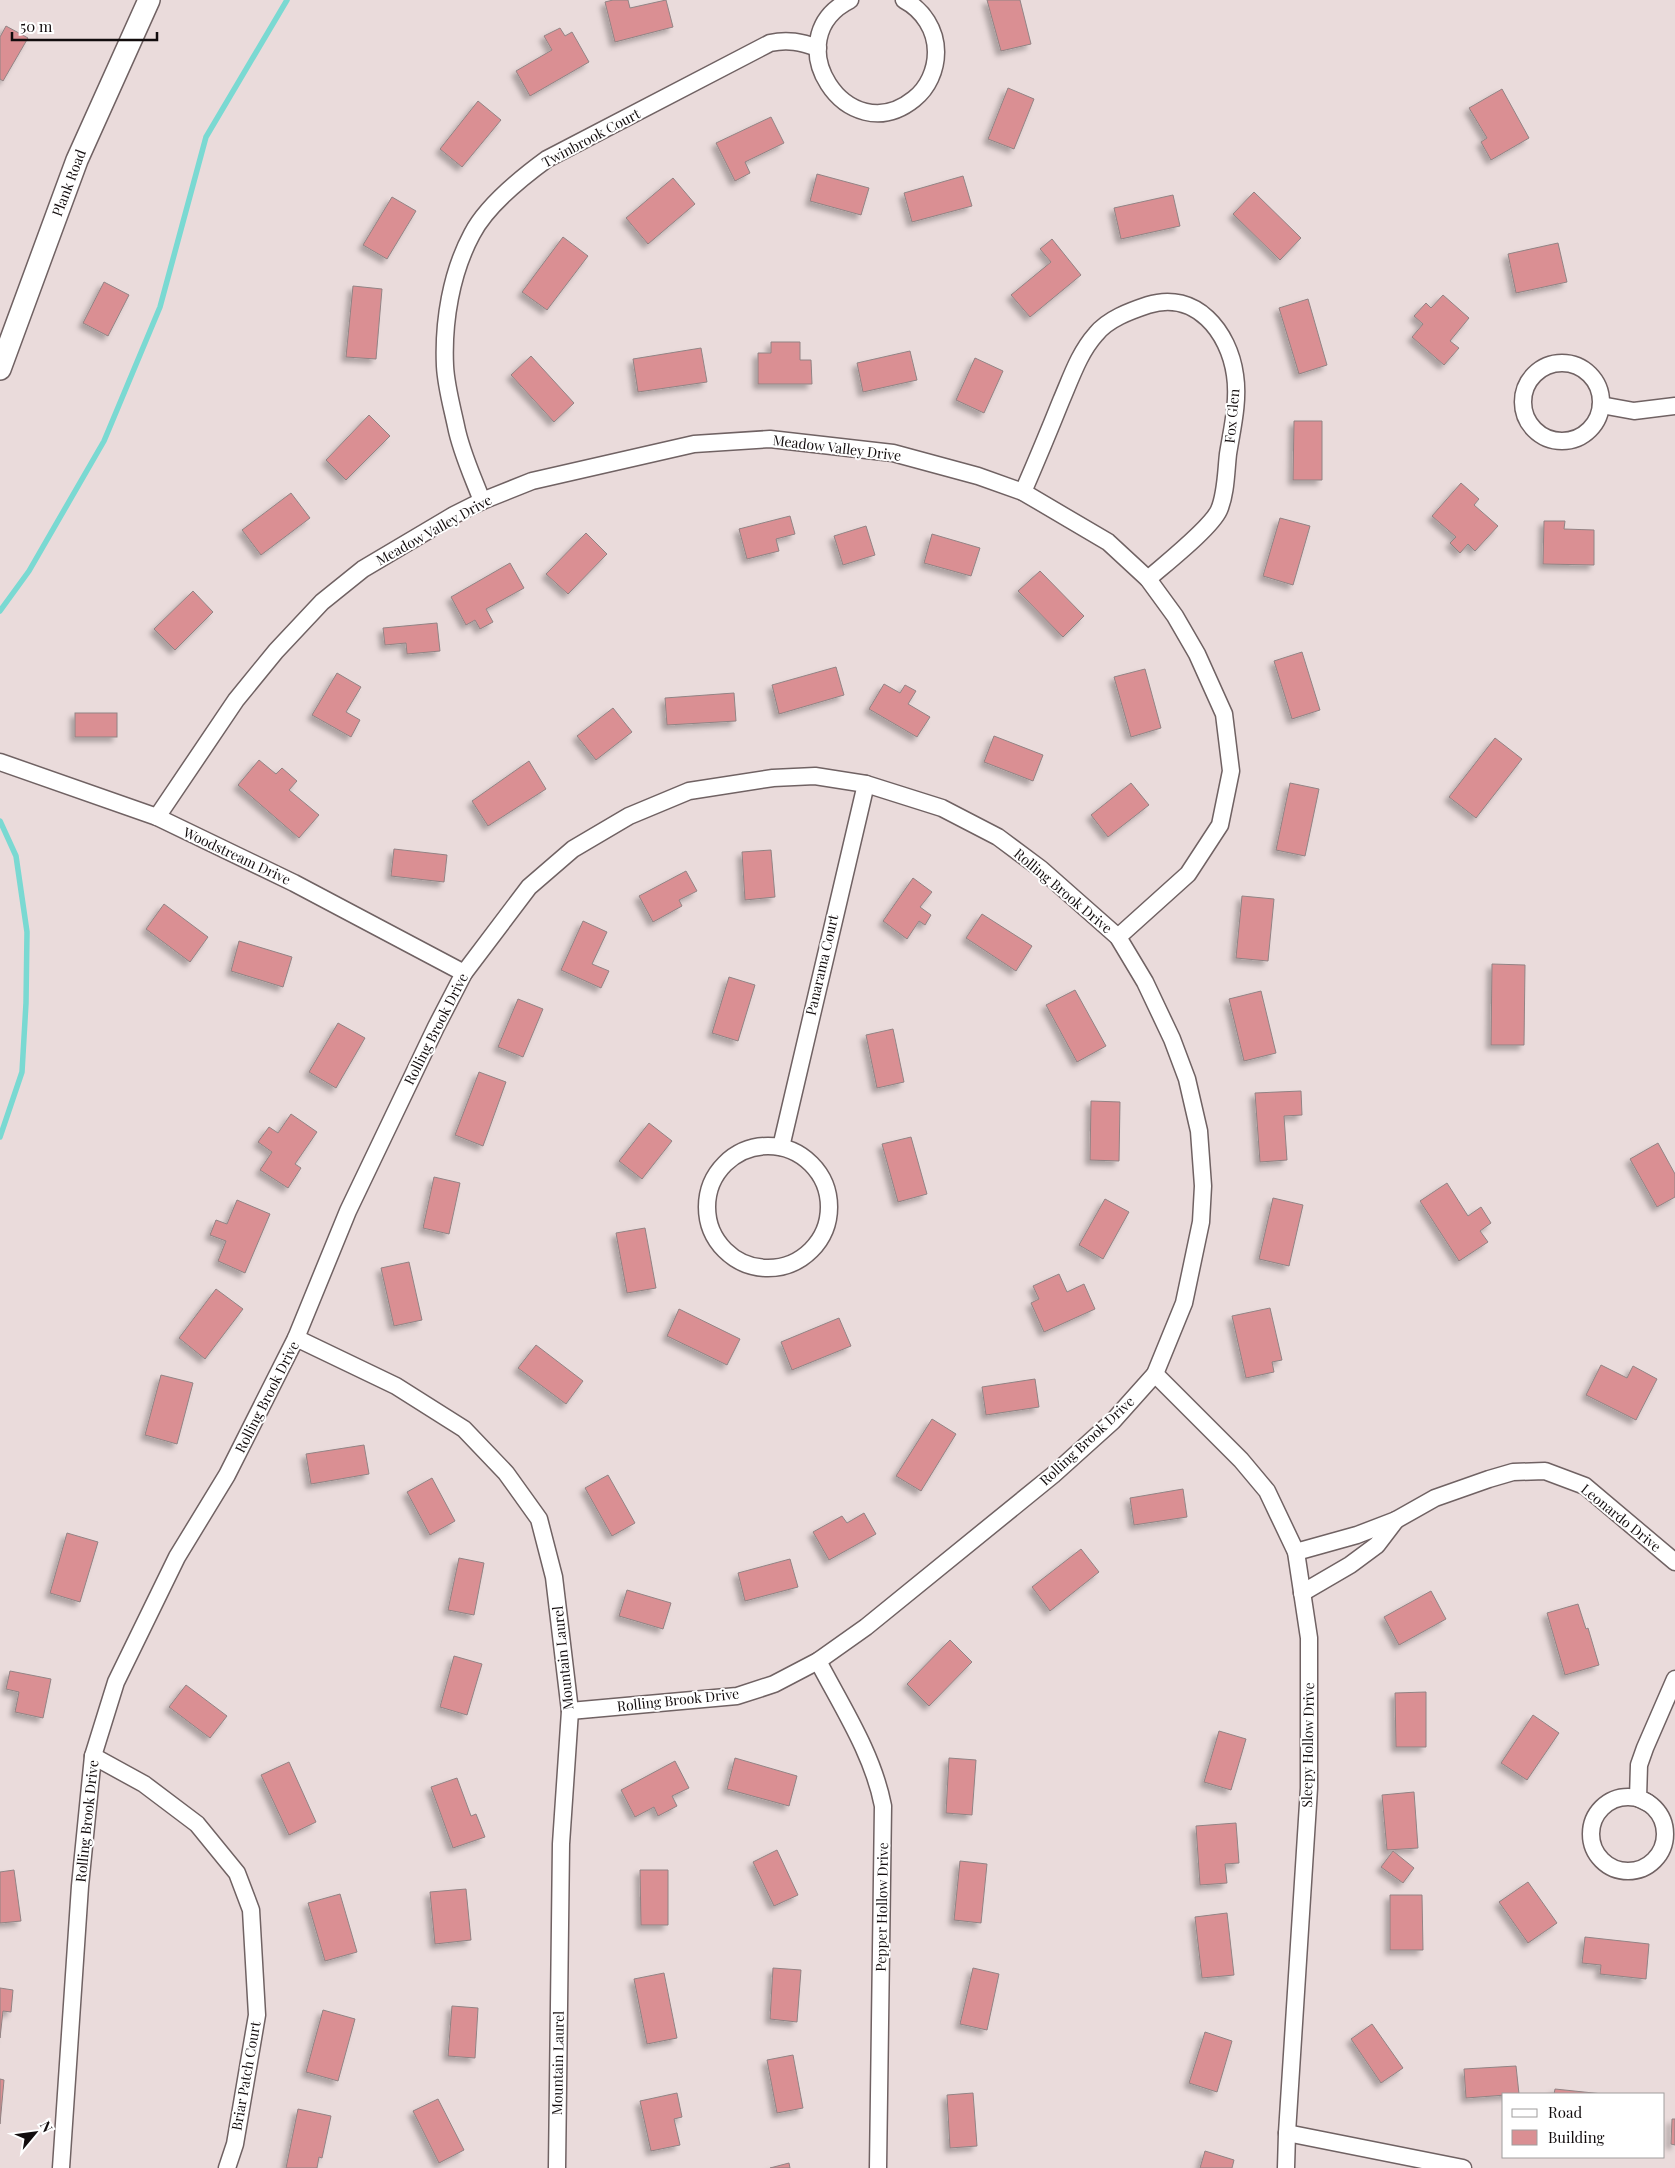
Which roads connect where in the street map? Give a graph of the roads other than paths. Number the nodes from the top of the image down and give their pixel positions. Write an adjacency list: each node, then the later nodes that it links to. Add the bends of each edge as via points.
1 (149, 0): 5 (street, Plank Road, via 77,160)
2 (850, 0): 4 (street, via 837,8 823,27)
3 (904, 0): 4 (street, via 919,11 932,29 936,51 936,63 927,86 910,102 876,112 864,111 842,101 826,83 818,60)
4 (818, 48): 9 (street, Twinbrook Court, via 798,41 770,43 547,160 499,199 472,233 448,307 445,367 456,428)
5 (2, 357)
6 (1600, 405): 6 (street, via 1598,390 1591,376 1563,364 1543,368 1534,375 1524,395 1525,412 1532,427 1541,435 1557,440 1574,440 1584,434 1598,416); 7 (street, via 1634,411)
7 (1675, 406)
8 (1023, 492): 9 (street, Meadow Valley Drive, via 893,453 770,439 694,444 662,450 532,481); 10 (street, Meadow Valley Drive, via 1108,542); 10 (street, Fox Glen, via 1081,354 1096,333 1115,319 1158,302 1180,302 1201,311 1218,331 1235,375 1236,394 1223,495 1218,511 1206,527)
9 (482, 502): 13 (street, Meadow Valley Drive, via 454,515 364,569 322,602 236,700)
10 (1148, 579): 14 (street, Meadow Valley Drive, via 1197,654 1224,714 1231,771 1220,825 1188,874)
11 (0, 762): 13 (street, Woodstream Drive)
12 (866, 784): 14 (street, Rolling Brook Drive, via 942,808 998,837 1041,869); 15 (street, Rolling Brook Drive, via 814,776 773,778 689,791 629,816 573,849 530,887); 16 (street, Panarama Court)
13 (156, 818): 15 (street, Woodstream Drive, via 294,883)
14 (1118, 937): 18 (street, Rolling Brook Drive, via 1145,982 1172,1038 1187,1079 1199,1131 1203,1186 1201,1222 1184,1303)
15 (464, 973): 17 (street, Rolling Brook Drive, via 348,1211)
16 (781, 1147): 16 (street, via 803,1156 820,1174 828,1196 828,1220 819,1242 802,1258 780,1268 756,1268 734,1258 718,1241 708,1219 708,1195 718,1173 734,1156 757,1147)
17 (296, 1338): 25 (street, Mountain Laurel, via 396,1386 457,1424 506,1473 539,1518 554,1577); 26 (street, Rolling Brook Drive, via 227,1475 177,1557 116,1682)
18 (1155, 1374): 20 (street, Sleepy Hollow Drive, via 1241,1460 1267,1491); 23 (street, Rolling Brook Drive, via 1113,1421 1046,1481 866,1627)
19 (1396, 1520): 20 (street, Leonardo Drive); 21 (street, Leonardo Drive, via 1435,1498 1488,1479 1513,1472 1545,1471 1585,1486); 22 (street, Leonardo Drive, via 1378,1545)
20 (1296, 1552): 22 (street, Sleepy Hollow Drive)
21 (1675, 1562)
22 (1302, 1592): 28 (street, Sleepy Hollow Drive, via 1310,1638 1309,1788)
23 (818, 1661): 25 (street, Rolling Brook Drive, via 774,1684 737,1696); 32 (street, Pepper Hollow Drive, via 869,1760 880,1787 883,1806)
24 (1675, 1679): 27 (street, via 1644,1748 1639,1765)
25 (570, 1711): 31 (street, Mountain Laurel, via 561,1844)
26 (93, 1756): 29 (street, Rolling Brook Drive, via 80,1886); 30 (street, Briar Patch Court, via 144,1784 198,1824 237,1873 251,1910 257,2015)
27 (1638, 1798): 27 (street, via 1656,1810 1662,1820 1665,1831 1662,1848 1654,1862 1644,1868 1628,1871 1612,1868 1595,1853 1591,1836 1593,1820 1599,1810 1616,1799)
28 (1287, 2132): 33 (street, Sleepy Hollow Drive); 34 (street)
29 (61, 2168)
30 (227, 2168)
31 (557, 2168)
32 (878, 2168)
33 (1286, 2168)
34 (1462, 2168)

